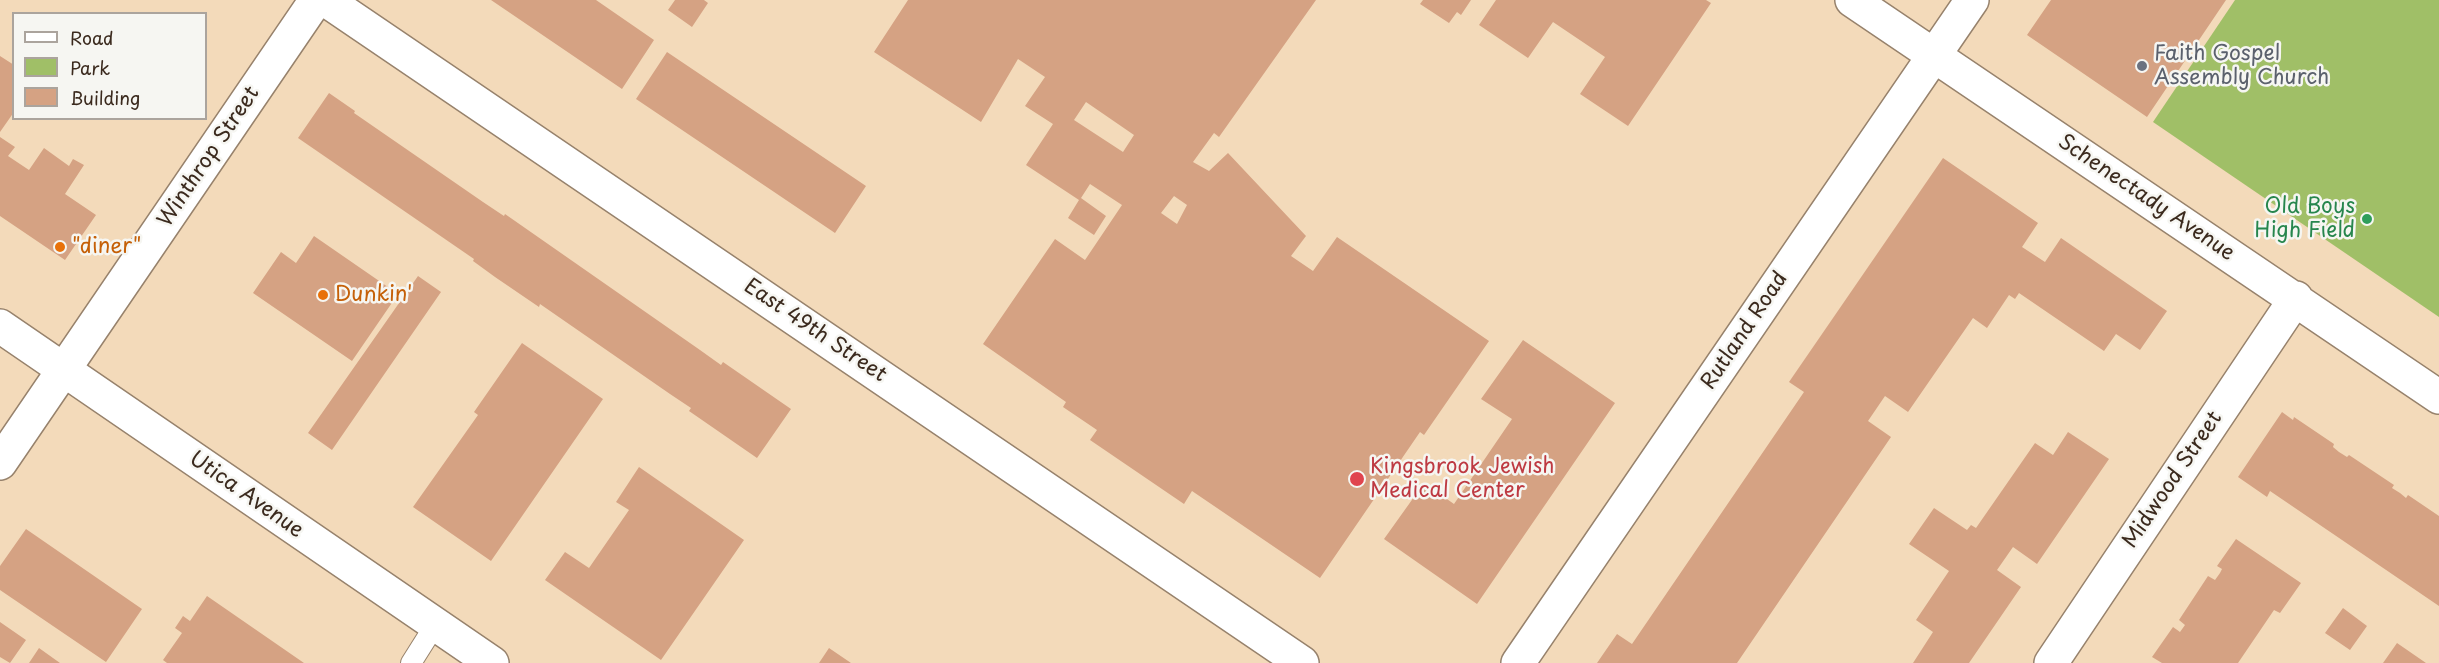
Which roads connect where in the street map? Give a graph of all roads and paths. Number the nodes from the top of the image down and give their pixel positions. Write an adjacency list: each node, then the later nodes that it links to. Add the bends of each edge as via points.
1 (316, 0): 8 (street, Winthrop Street)
2 (326, 0): 14 (street, East 49th Street)
3 (1852, 0): 5 (street, Schenectady Avenue)
4 (1972, 0): 5 (street, Rutland Road)
5 (1933, 56): 6 (street, Schenectady Avenue); 15 (street, Rutland Road)
6 (2296, 298): 9 (street, Schenectady Avenue); 16 (street, Midwood Street)
7 (0, 326): 8 (street, Utica Avenue)
8 (63, 370): 10 (street, Winthrop Street); 11 (street, Utica Avenue)
9 (2439, 397)
10 (0, 463)
11 (435, 626): 12 (lane); 13 (street, Utica Avenue)
12 (411, 663)
13 (492, 663)
14 (1302, 663)
15 (1518, 663)
16 (2051, 663)

